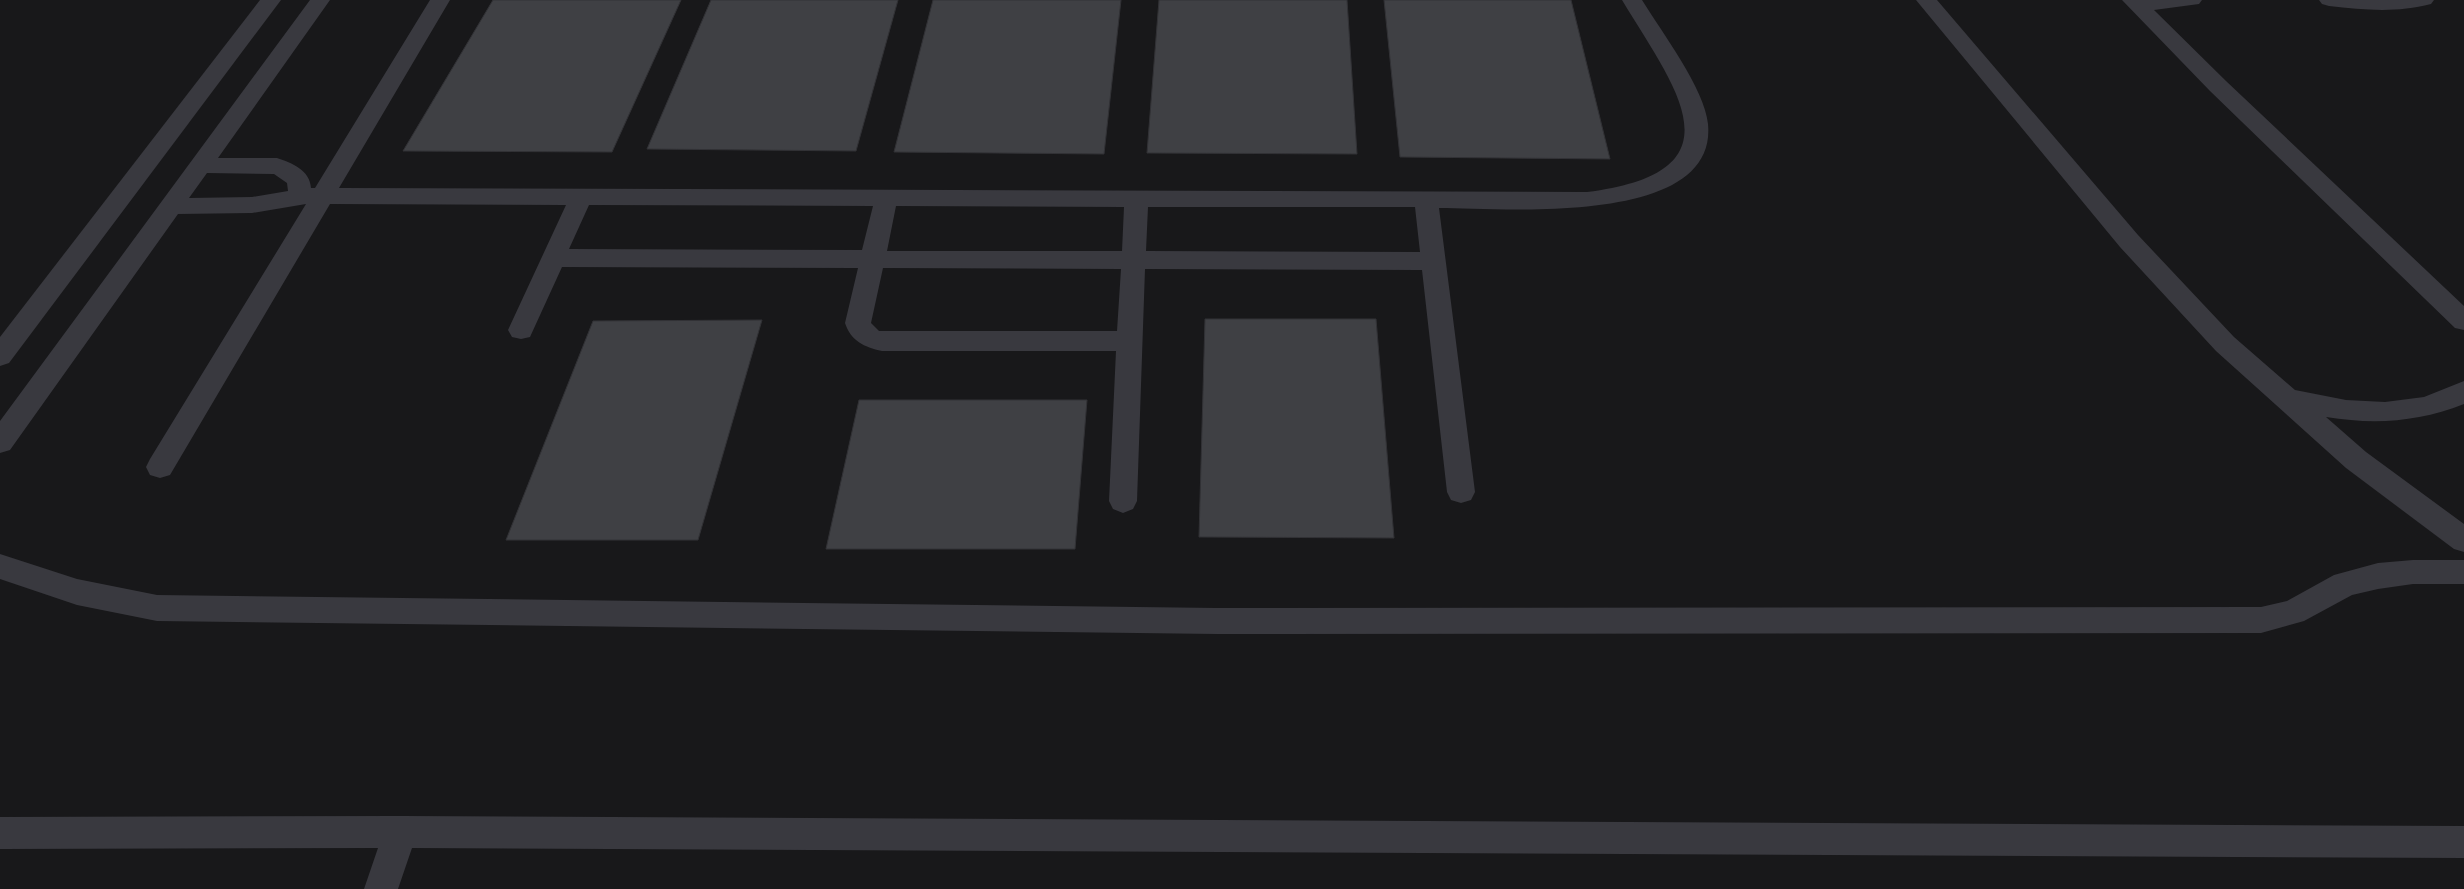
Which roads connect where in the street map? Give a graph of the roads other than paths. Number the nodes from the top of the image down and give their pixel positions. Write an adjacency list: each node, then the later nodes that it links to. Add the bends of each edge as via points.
1 (271, 0): 24 (street)
2 (320, 0): 10 (street)
3 (440, 0): 11 (street)
4 (1632, 0): 15 (street, via 1692,104 1698,124 1690,155 1678,168 1647,188 1615,197 1587,200)
5 (1926, 0): 26 (street, via 1988,77 2173,290 2225,344)
6 (2192, 0): 9 (street)
7 (2329, 0): 8 (street, via 2387,5)
8 (2424, 0)
9 (2135, 3): 21 (street)
10 (200, 165): 11 (street, via 277,166 294,174); 16 (street)
11 (310, 197): 12 (street); 16 (street, via 238,207); 28 (street)
12 (580, 198): 13 (street); 17 (street)
13 (886, 199): 14 (street); 18 (street)
14 (1136, 200): 15 (street); 19 (street)
15 (1426, 200): 20 (street)
16 (170, 206): 27 (street)
17 (553, 258): 18 (street); 22 (street)
18 (873, 259): 19 (street); 23 (street, via 858,322 860,329 872,339)
19 (1134, 260): 20 (street); 23 (street)
20 (1433, 261): 29 (street)
21 (2464, 321)
22 (521, 330)
23 (1130, 341): 30 (street)
24 (0, 356)
25 (2464, 391): 26 (street, via 2429,406 2390,413 2344,412)
26 (2287, 399): 31 (street, via 2356,460)
27 (0, 442)
28 (160, 467)
29 (1462, 492)
30 (1123, 502)
31 (2464, 540)
32 (0, 566): 33 (street, via 59,589 106,601 158,608 1217,621 2261,620 2293,612 2345,584 2378,576)
33 (2464, 572)
34 (401, 832): 35 (street); 36 (street); 37 (street)
35 (0, 833)
36 (2464, 842)
37 (381, 889)

